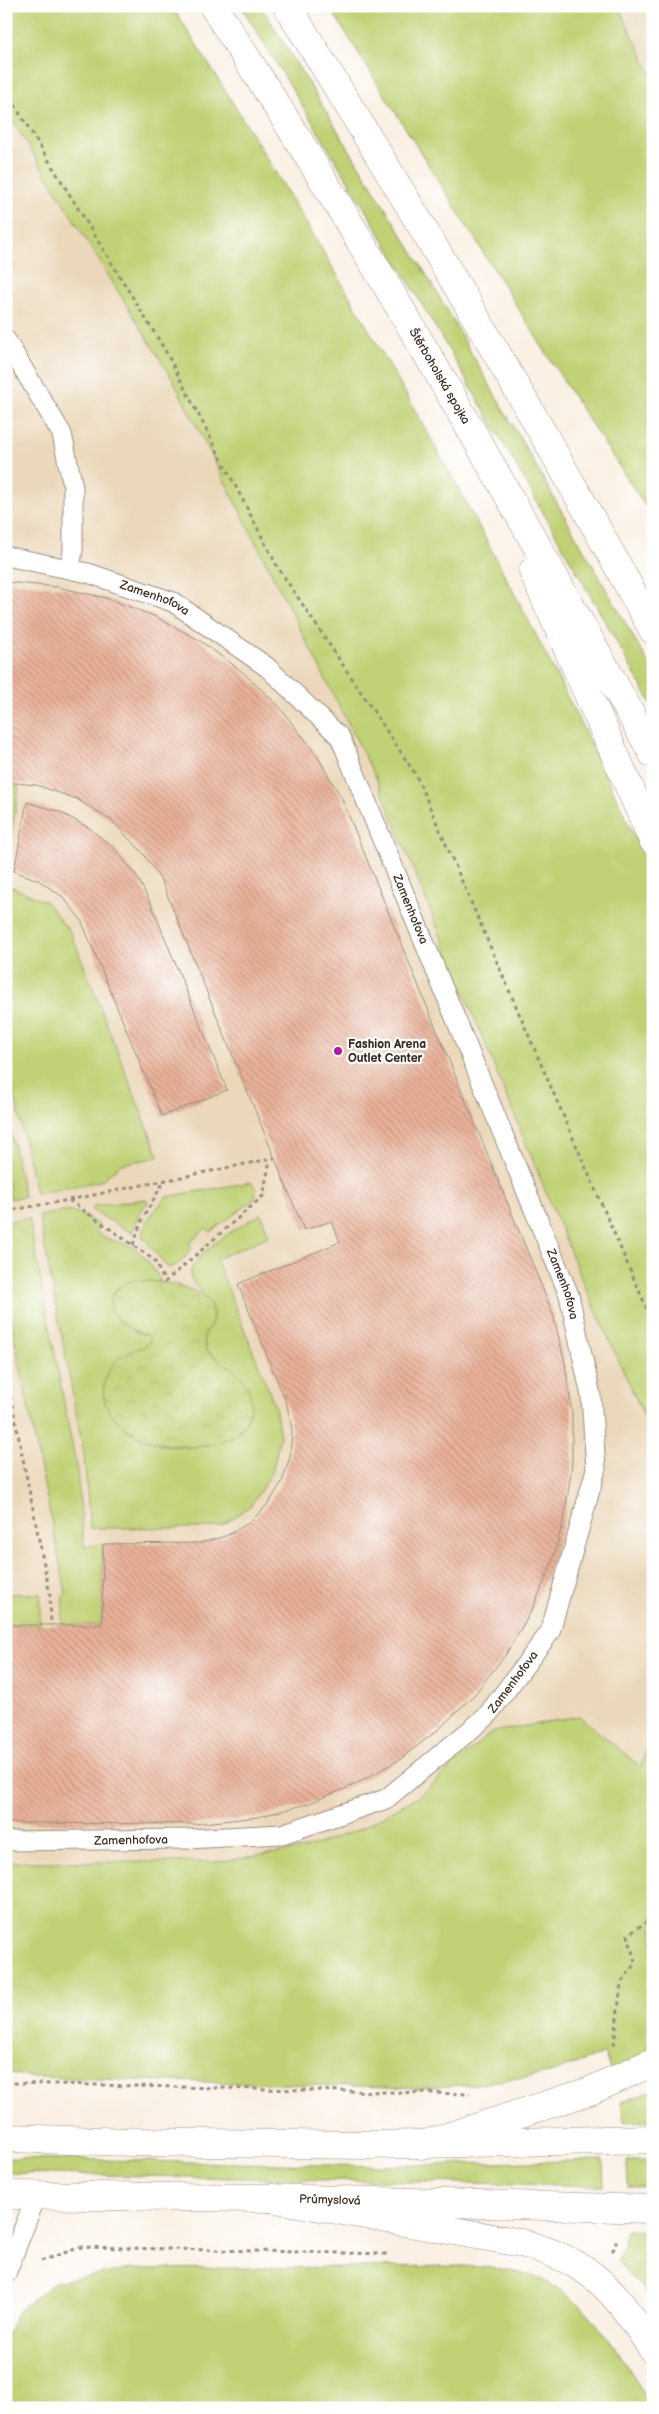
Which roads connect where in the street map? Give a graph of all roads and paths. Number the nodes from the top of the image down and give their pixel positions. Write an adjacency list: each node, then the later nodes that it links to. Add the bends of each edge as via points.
1 (213, 6): 5 (main road, Štěrboholská spojka, via 261,80)
2 (287, 6): 8 (main road, via 484,330 568,474)
3 (6, 91): 15 (path, via 165,350 277,566 416,775)
4 (6, 340): 7 (lane, via 62,434 73,487)
5 (467, 424): 9 (main road, Štěrboholská spojka); 10 (main road)
6 (6, 556): 7 (lane, Zamenhofova)
7 (70, 568): 18 (lane, Zamenhofova, via 174,602 267,667 340,737 569,1295 591,1396 596,1469 550,1632 486,1717 386,1799 282,1834 188,1839)
8 (653, 630)
9 (653, 754)
10 (653, 840)
11 (165, 1181): 12 (path); 14 (path, via 142,1220); 14 (path, via 273,1159 263,1196 165,1282 154,1260)
12 (69, 1200): 13 (path); 14 (path)
13 (6, 1211)
14 (133, 1246)
15 (653, 1323)
16 (6, 1373): 17 (path, via 50,1595)
17 (51, 1625)
18 (6, 1841)
19 (653, 1917): 20 (path, via 628,1935 635,1963 621,1983)
20 (614, 2048)
21 (653, 2062): 26 (main road, via 597,2088)
22 (6, 2081): 23 (path)
23 (477, 2094)
24 (6, 2138): 26 (main road)
25 (653, 2139): 26 (main road)
26 (422, 2145)
27 (37, 2194): 28 (main road, Průmyslová); 29 (main road, Průmyslová); 33 (lane)
28 (6, 2195)
29 (270, 2198): 30 (main road, Průmyslová); 34 (main road, via 521,2243 560,2255 593,2274 611,2290)
30 (653, 2209)
31 (390, 2254): 32 (path, via 81,2247)
32 (38, 2262)
33 (6, 2274)
34 (653, 2350)
35 (643, 2376): 36 (path)
36 (653, 2391)

